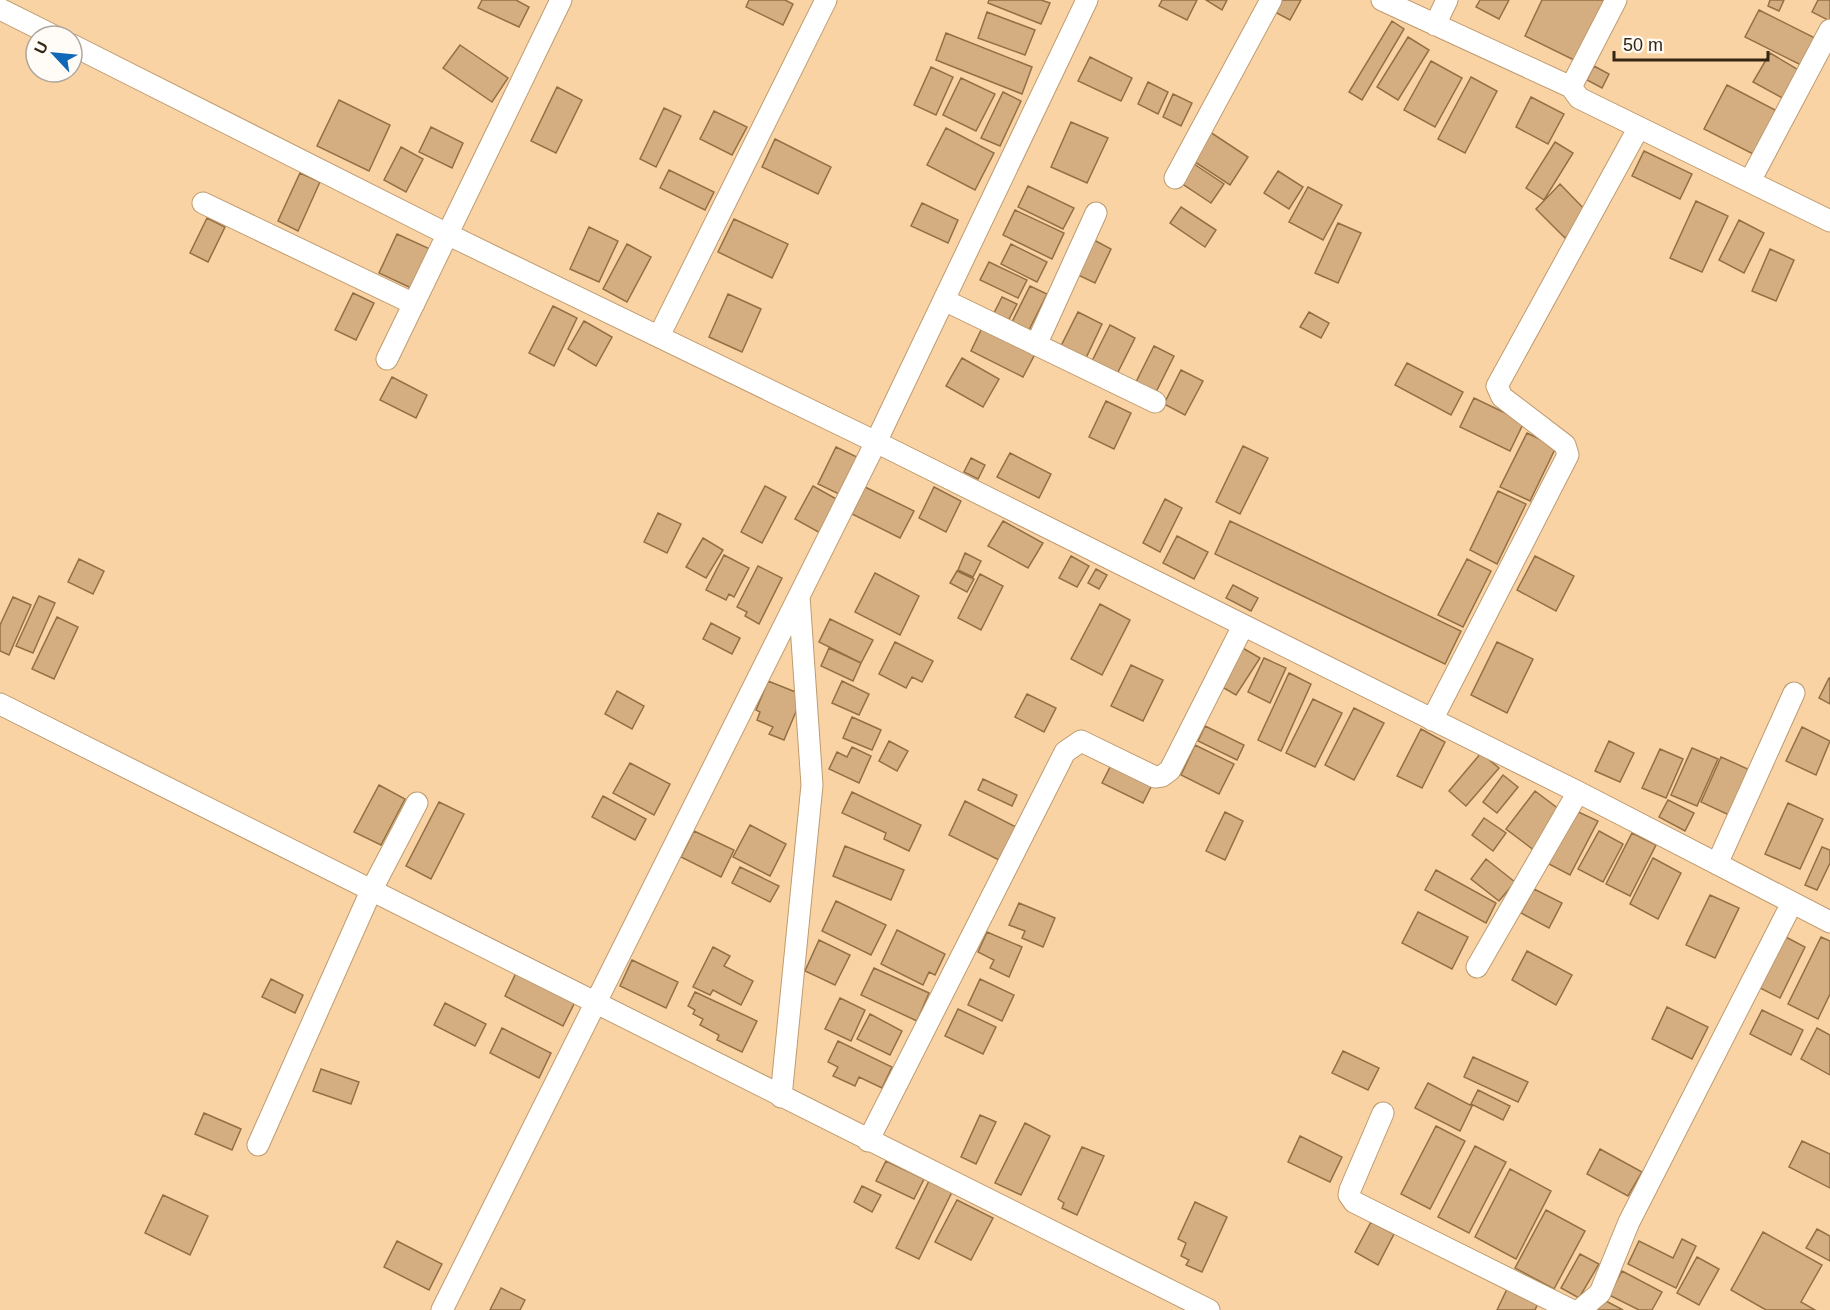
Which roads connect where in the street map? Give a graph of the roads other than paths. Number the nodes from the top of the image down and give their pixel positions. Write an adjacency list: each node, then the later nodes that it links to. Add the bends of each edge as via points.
1 (561, 0): 20 (street)
2 (826, 0): 23 (street)
3 (1087, 0): 21 (street)
4 (1270, 0): 15 (street)
5 (1382, 0): 10 (street)
6 (1447, 0): 10 (street)
7 (1616, 0): 13 (street)
8 (0, 9): 9 (street)
9 (30, 24)
10 (1436, 25): 13 (street)
11 (1830, 30): 16 (street)
12 (84, 51): 20 (street)
13 (1571, 87): 14 (street, via 1579,98)
14 (1638, 129): 16 (street); 32 (street, via 1497,386 1502,397 1565,445 1568,455)
15 (1175, 178)
16 (1750, 181): 19 (street)
17 (203, 203): 22 (street)
18 (1096, 213): 24 (street)
19 (1830, 221)
20 (447, 234): 22 (street); 23 (street)
21 (944, 300): 24 (street); 27 (street)
22 (414, 304): 25 (street)
23 (659, 336): 27 (street)
24 (1036, 345): 26 (street)
25 (387, 359)
26 (1155, 402)
27 (876, 442): 28 (street); 29 (street)
28 (800, 595): 40 (street); 41 (street, via 812,794)
29 (1243, 626): 32 (street); 43 (street, via 1170,770 1162,776 1155,777 1081,741 1065,752)
30 (1794, 693): 35 (street)
31 (0, 704): 36 (street)
32 (1432, 720): 33 (street)
33 (1578, 792): 35 (street); 39 (street)
34 (417, 803): 36 (street)
35 (1717, 864): 37 (street)
36 (371, 891): 40 (street); 44 (street)
37 (1792, 903): 38 (street); 48 (street, via 1629,1222 1600,1293)
38 (1830, 922)
39 (1477, 967)
40 (597, 1005): 41 (street); 45 (street)
41 (781, 1097): 43 (street)
42 (1383, 1113): 47 (street, via 1350,1190 1354,1202)
43 (868, 1141): 46 (street)
44 (258, 1145)
45 (442, 1310)
46 (1209, 1310)
47 (1571, 1310)
48 (1580, 1310)

